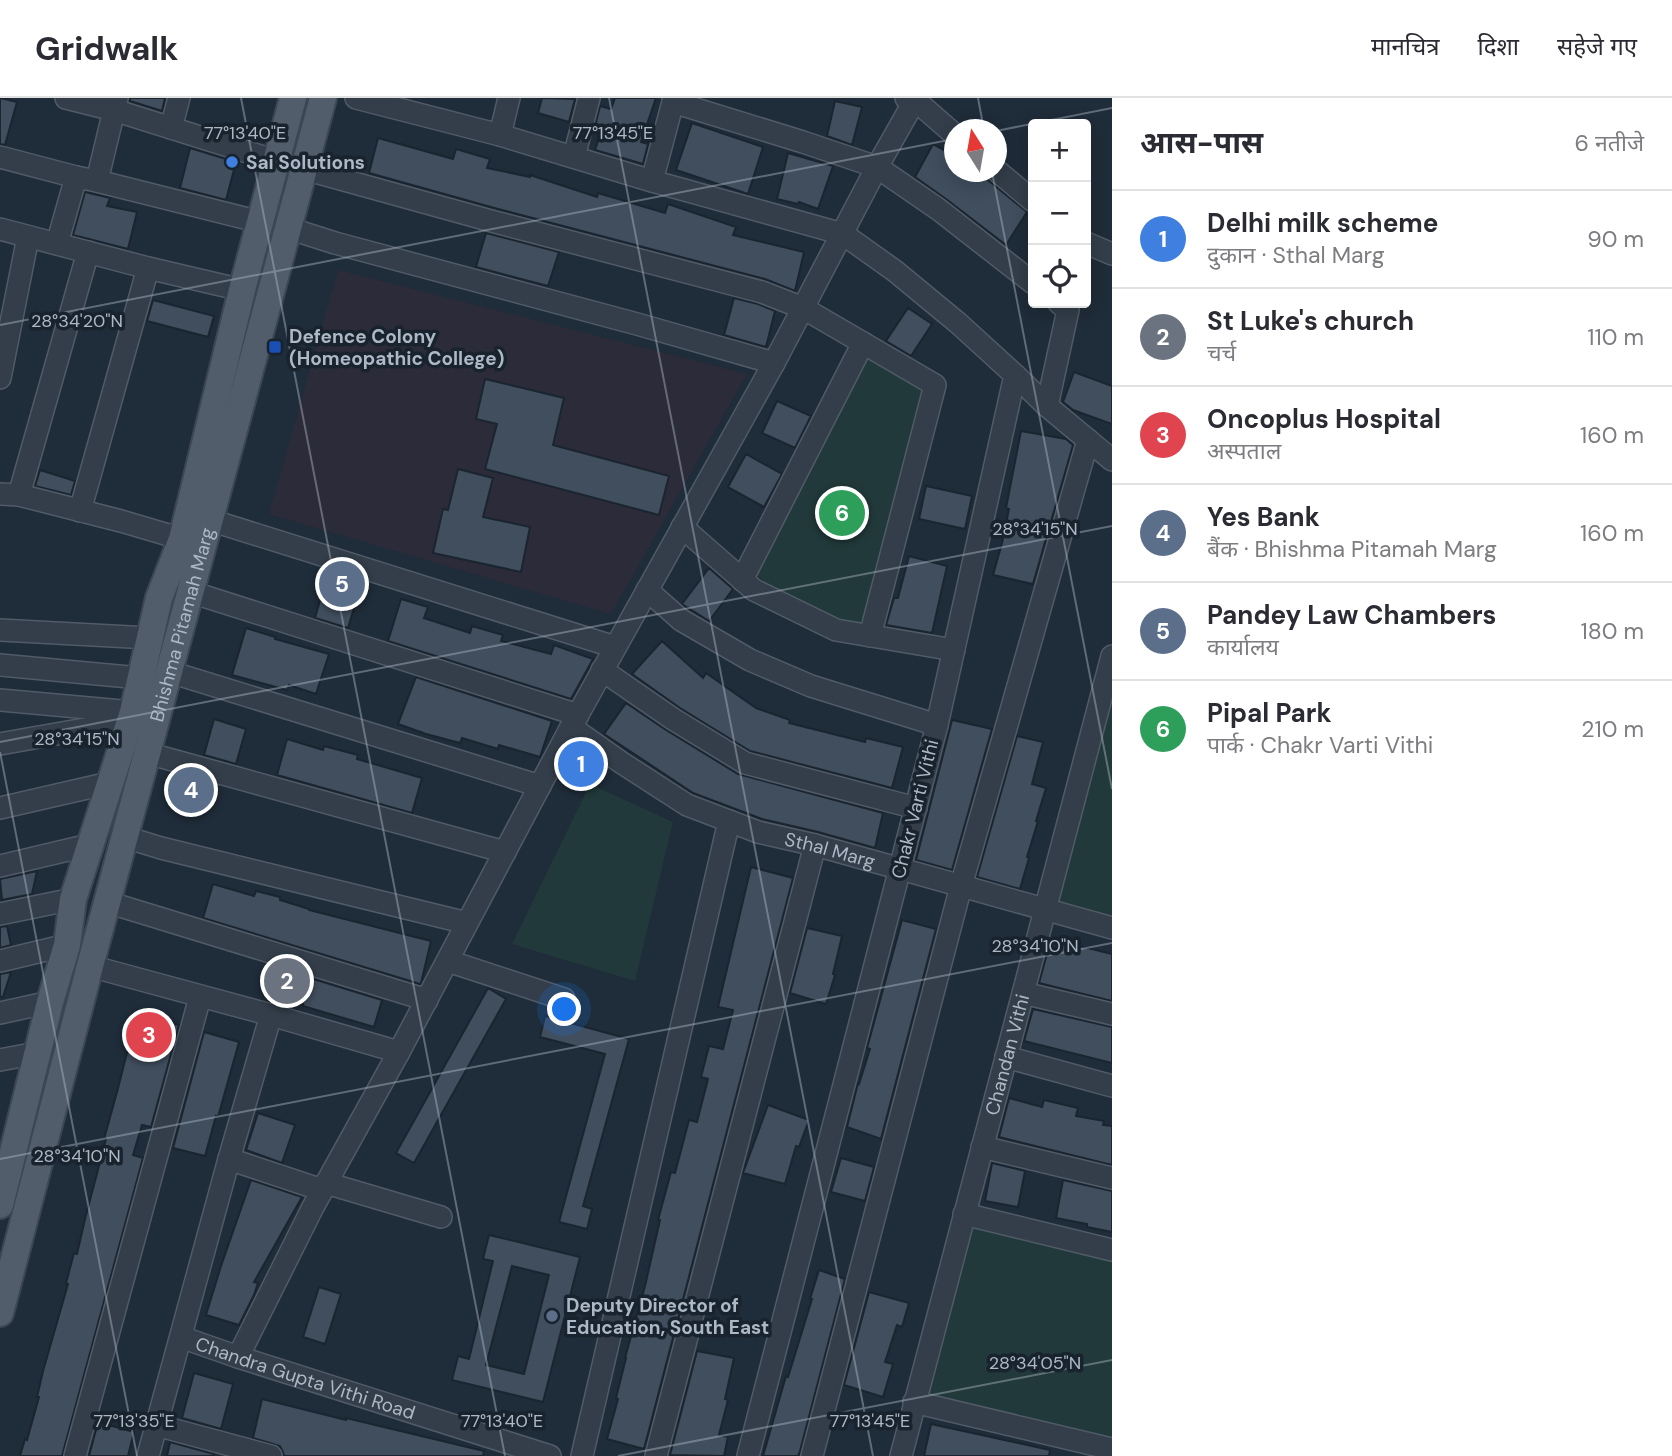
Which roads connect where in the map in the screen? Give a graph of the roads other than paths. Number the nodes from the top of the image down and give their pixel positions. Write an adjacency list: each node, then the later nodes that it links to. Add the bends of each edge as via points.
1 (66, 98): 10 (street)
2 (179, 98): 13 (street)
3 (293, 98): 17 (main road, Bhishma Pitamah Marg)
4 (323, 98): 19 (main road, Bhishma Pitamah Marg)
5 (356, 98): 11 (street)
6 (509, 98): 14 (street)
7 (589, 98): 16 (street)
8 (912, 99): 12 (street); 18 (street)
9 (673, 100): 18 (street); 22 (street)
10 (115, 104): 13 (street); 20 (street)
11 (429, 108): 14 (street)
12 (944, 126)
13 (171, 128): 17 (street)
14 (500, 135): 16 (street)
15 (0, 157): 20 (street)
16 (574, 157): 22 (street)
17 (276, 161): 24 (main road, Bhishma Pitamah Marg)
18 (877, 167): 27 (street); 34 (street)
19 (304, 169): 25 (main road, Bhishma Pitamah Marg); 37 (street, via 762,292)
20 (87, 179): 24 (street); 29 (street)
21 (1007, 179): 23 (street)
22 (652, 181): 27 (street)
23 (1028, 197)
24 (260, 222): 35 (main road, Bhishma Pitamah Marg)
25 (288, 228): 40 (street); 48 (main road, Bhishma Pitamah Marg)
26 (0, 229): 28 (street)
27 (843, 234): 37 (street); 41 (street, via 895,271)
28 (28, 237): 29 (street); 36 (street)
29 (57, 244): 31 (street)
30 (1091, 245): 32 (street)
31 (88, 252): 33 (street); 46 (street)
32 (1112, 254)
33 (148, 268): 35 (street); 47 (street)
34 (1028, 279)
35 (242, 290): 50 (main road, Bhishma Pitamah Marg)
36 (8, 302): 42 (street)
37 (803, 308): 39 (street); 40 (street)
38 (1064, 308): 43 (street)
39 (863, 343): 51 (street); 55 (street, via 935,385)
40 (774, 363): 49 (street)
41 (1015, 375): 43 (street); 58 (street, Chakr Varti Vithi)
42 (0, 378)
43 (1047, 406): 44 (street)
44 (1088, 440): 45 (street); 81 (street)
45 (1112, 460)
46 (9, 495): 47 (street)
47 (80, 511): 50 (street)
48 (210, 520): 53 (main road, Bhishma Pitamah Marg); 57 (street)
49 (682, 527): 51 (street); 52 (street)
50 (182, 539): 56 (main road, Bhishma Pitamah Marg)
51 (742, 580): 55 (street, via 836,630)
52 (647, 590): 57 (street); 67 (street, via 681,620 750,660 811,686)
53 (191, 592): 62 (main road, Bhishma Pitamah Marg); 66 (street, Sthal Marg)
54 (0, 629): 56 (street)
55 (870, 636): 58 (street)
56 (149, 638): 63 (main road, Bhishma Pitamah Marg)
57 (615, 648): 61 (street)
58 (954, 650): 67 (street, Chakr Varti Vithi)
59 (1112, 656): 84 (street, Chandan Vithi)
60 (0, 665): 63 (street)
61 (602, 670): 66 (street); 73 (street, via 745,763)
62 (170, 672): 69 (main road, Bhishma Pitamah Marg); 71 (street)
63 (140, 678): 65 (main road, Bhishma Pitamah Marg)
64 (0, 701): 65 (street)
65 (130, 721): 68 (street); 70 (main road, Bhishma Pitamah Marg)
66 (574, 721): 71 (street); 74 (street, Sthal Marg, via 622,763 687,805)
67 (937, 724): 73 (street, Chakr Varti Vithi)
68 (0, 744)
69 (147, 753): 75 (main road, Bhishma Pitamah Marg); 78 (street)
70 (109, 783): 72 (street); 76 (main road, Bhishma Pitamah Marg)
71 (540, 786): 78 (street)
72 (0, 808)
73 (916, 808): 80 (street, Chakr Varti Vithi)
74 (729, 821): 77 (street, Sthal Marg); 123 (street)
75 (125, 837): 83 (main road, Bhishma Pitamah Marg); 86 (street)
76 (89, 845): 79 (street); 82 (main road, Bhishma Pitamah Marg)
77 (815, 845): 80 (street, Sthal Marg); 124 (street)
78 (505, 852): 86 (street)
79 (0, 866)
80 (900, 869): 81 (street, Sthal Marg); 125 (street, Chakr Varti Vithi)
81 (961, 886): 84 (street, Sthal Marg); 126 (street)
82 (73, 899): 85 (street); 88 (main road, Bhishma Pitamah Marg)
83 (107, 902): 91 (main road, Bhishma Pitamah Marg); 95 (street)
84 (1044, 910): 87 (street, Sthal Marg); 92 (street, Chandan Vithi)
85 (0, 914)
86 (467, 923): 90 (street)
87 (1112, 928)
88 (66, 945): 89 (street); 96 (main road, Bhishma Pitamah Marg)
89 (0, 961)
90 (448, 961): 94 (street); 95 (street)
91 (90, 966): 93 (street); 113 (main road, Bhishma Pitamah Marg)
92 (1023, 993): 98 (street); 102 (street, Chandan Vithi)
93 (200, 997): 99 (street); 119 (street)
94 (564, 999)
95 (427, 1000): 100 (street)
96 (50, 1002): 97 (street); 101 (main road, Bhishma Pitamah Marg)
97 (0, 1013)
98 (1112, 1014)
99 (271, 1015): 100 (street); 106 (street)
100 (399, 1052): 108 (street)
101 (37, 1053): 103 (street); 109 (main road, Bhishma Pitamah Marg)
102 (1006, 1057): 104 (street); 105 (street, Chandan Vithi)
103 (0, 1060)
104 (1112, 1086)
105 (982, 1147): 107 (street); 110 (street, Chandan Vithi)
106 (229, 1159): 108 (street); 114 (street)
107 (1112, 1178)
108 (324, 1186): 111 (street); 115 (street)
109 (0, 1205)
110 (964, 1214): 112 (street); 116 (street, Chandan Vithi)
111 (441, 1217)
112 (1112, 1250)
113 (0, 1313)
114 (181, 1337): 115 (street, Chandra Gupta Vithi Road); 117 (street)
115 (238, 1357): 122 (street, Chandra Gupta Vithi Road)
116 (914, 1402): 118 (street); 127 (street, Chandan Vithi)
117 (156, 1425): 120 (street); 121 (street)
118 (1112, 1449)
119 (75, 1456)
120 (148, 1456)
121 (271, 1456)
122 (550, 1456)
123 (582, 1456)
124 (656, 1456)
125 (748, 1456)
126 (812, 1456)
127 (901, 1456)

